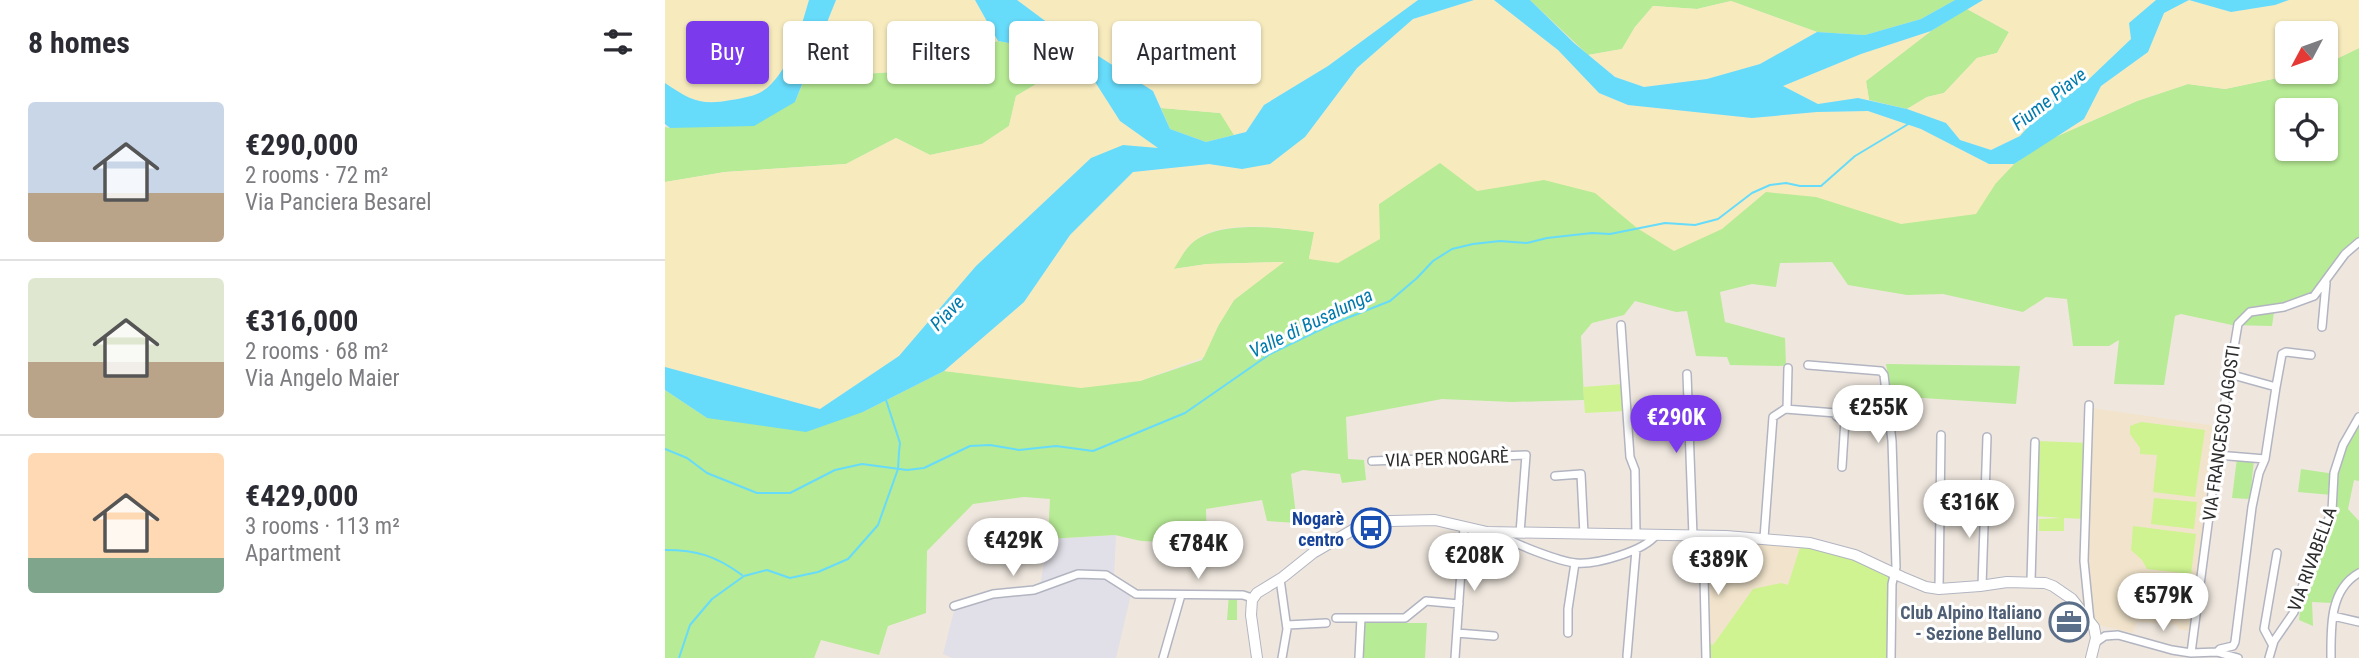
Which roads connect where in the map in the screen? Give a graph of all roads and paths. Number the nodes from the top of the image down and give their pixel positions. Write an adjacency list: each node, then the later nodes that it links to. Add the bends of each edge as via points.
1 (2359, 243): 2 (street, VIA FRANCESCO AGOSTI, via 2345,254)
2 (2326, 282): 4 (street); 9 (street, VIA FRANCESCO AGOSTI, via 2314,296 2243,317 2235,332)
3 (1621, 325): 26 (street, via 1630,457 1635,470)
4 (2322, 327)
5 (2311, 355): 10 (street, via 2282,354)
6 (1808, 365): 33 (street, via 1881,371 1884,375 1892,441)
7 (1788, 368): 12 (street)
8 (1687, 374): 28 (street)
9 (2229, 374): 10 (street); 17 (street, VIA FRANCESCO AGOSTI)
10 (2276, 387): 18 (street)
11 (2089, 405): 49 (street, via 2084,561)
12 (1787, 409): 20 (street, via 1836,413 1838,419 1845,419); 29 (street, via 1773,417)
13 (2359, 417): 54 (street, VIA RIVABELLA, via 2343,445 2334,473 2333,507 2294,612)
14 (1941, 435): 38 (street)
15 (1987, 438): 37 (street)
16 (2035, 442): 36 (street)
17 (2217, 455): 18 (street); 56 (street, VIA FRANCESCO AGOSTI)
18 (2265, 459): 55 (street, via 2252,507 2235,642)
19 (1372, 461): 24 (street, VIA PER NOGARÈ, via 1527,454)
20 (1842, 467)
21 (1555, 476): 25 (street, via 1581,474)
22 (1464, 527): 23 (street); 35 (street, via 1435,520 1359,527 1313,553); 41 (street)
23 (1501, 533): 24 (street); 32 (street, via 1523,546)
24 (1520, 533): 25 (street)
25 (1584, 534): 26 (street)
26 (1636, 534): 27 (street)
27 (1656, 535): 28 (street); 30 (street)
28 (1698, 536): 29 (street); 63 (street)
29 (1764, 538): 33 (street, via 1843,550)
30 (1636, 550): 32 (street); 57 (street)
31 (2277, 553): 54 (street, via 2264,629)
32 (1575, 563): 51 (street)
33 (1895, 573): 38 (street); 64 (street)
34 (2359, 573): 43 (street, via 2341,589)
35 (1280, 579): 40 (street); 48 (street)
36 (2031, 582): 37 (street); 49 (street, via 2064,593)
37 (1982, 586): 38 (street)
38 (1939, 589)
39 (1181, 595): 40 (street); 42 (street, via 1139,594 1106,575 1078,574 1034,590 993,594); 58 (street)
40 (1254, 596): 59 (street, via 1251,615)
41 (1459, 604): 45 (street, via 1426,601 1405,618); 50 (street)
42 (954, 606)
43 (2333, 616): 46 (street); 68 (street)
44 (1336, 618): 45 (street)
45 (1361, 618): 61 (street)
46 (2359, 622)
47 (1326, 623): 48 (street)
48 (1287, 625): 60 (street)
49 (2094, 632): 52 (street); 52 (street); 65 (street)
50 (1457, 634): 53 (street); 62 (street)
51 (1568, 634)
52 (2110, 635): 56 (street)
53 (1493, 636)
54 (2272, 644): 67 (street, VIA RIVABELLA)
55 (2217, 652): 56 (street); 66 (street)
56 (2190, 653)
57 (1627, 656)
58 (1163, 658)
59 (1257, 658)
60 (1282, 658)
61 (1359, 658)
62 (1455, 658)
63 (1706, 658)
64 (1891, 658)
65 (2091, 658)
66 (2238, 658)
67 (2269, 658)
68 (2331, 658)

